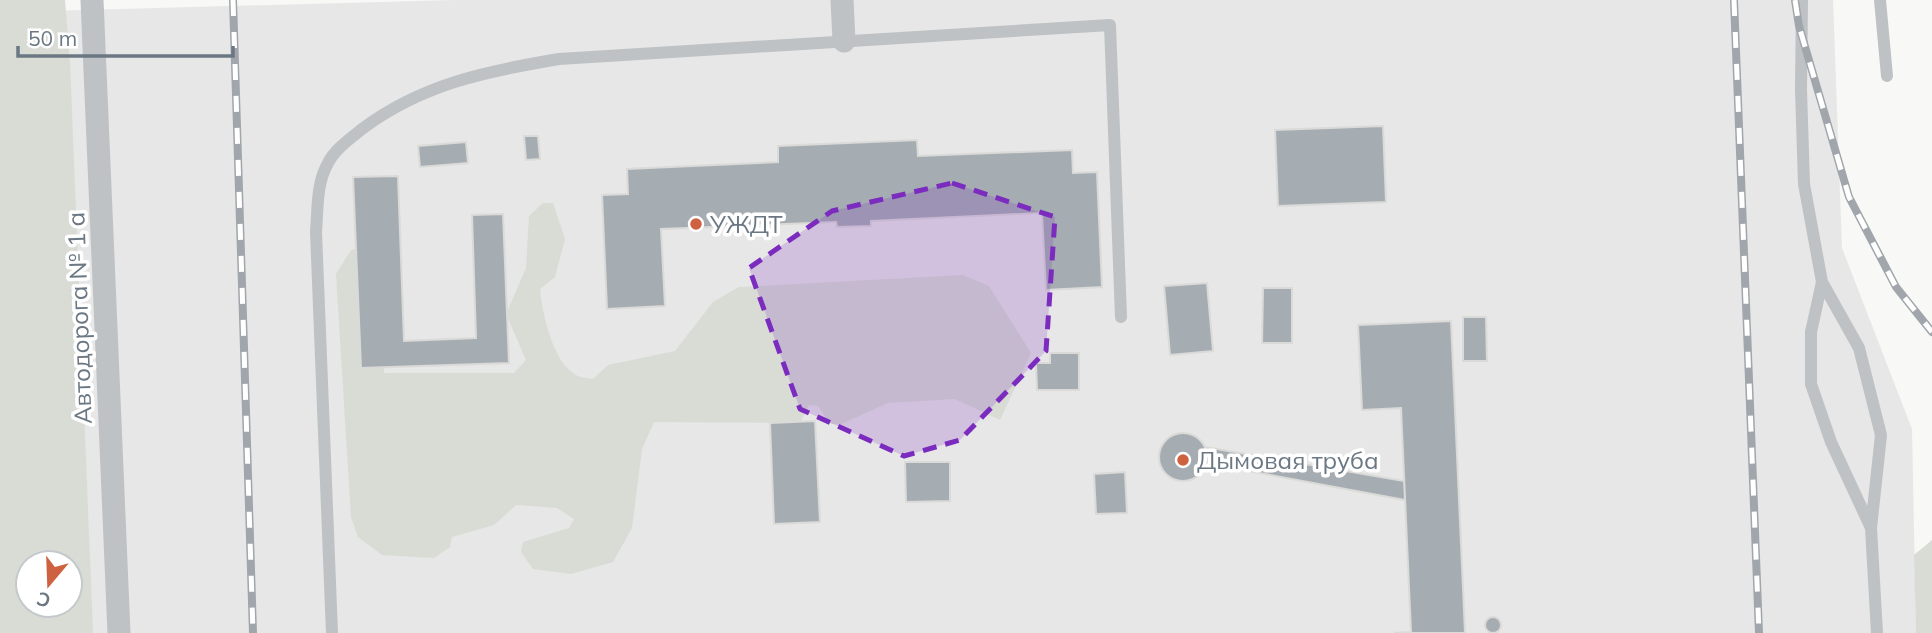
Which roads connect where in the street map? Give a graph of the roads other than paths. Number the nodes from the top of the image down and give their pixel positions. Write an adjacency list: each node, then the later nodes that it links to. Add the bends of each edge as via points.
1 (92, 0): 10 (street, Автодорога № 1 а)
2 (842, 0): 5 (street)
3 (1802, 0): 7 (lane, via 1804,184)
4 (1881, 0): 6 (lane)
5 (844, 41): 8 (lane, via 1110,24); 11 (lane, via 559,59 488,71 432,89 385,112 345,142 328,162 320,184 316,232)
6 (1887, 76)
7 (1822, 282): 9 (lane, via 1859,348 1881,435); 9 (lane, via 1811,332 1811,384 1831,442)
8 (1121, 317)
9 (1871, 528): 12 (lane)
10 (119, 633)
11 (332, 633)
12 (1877, 633)

